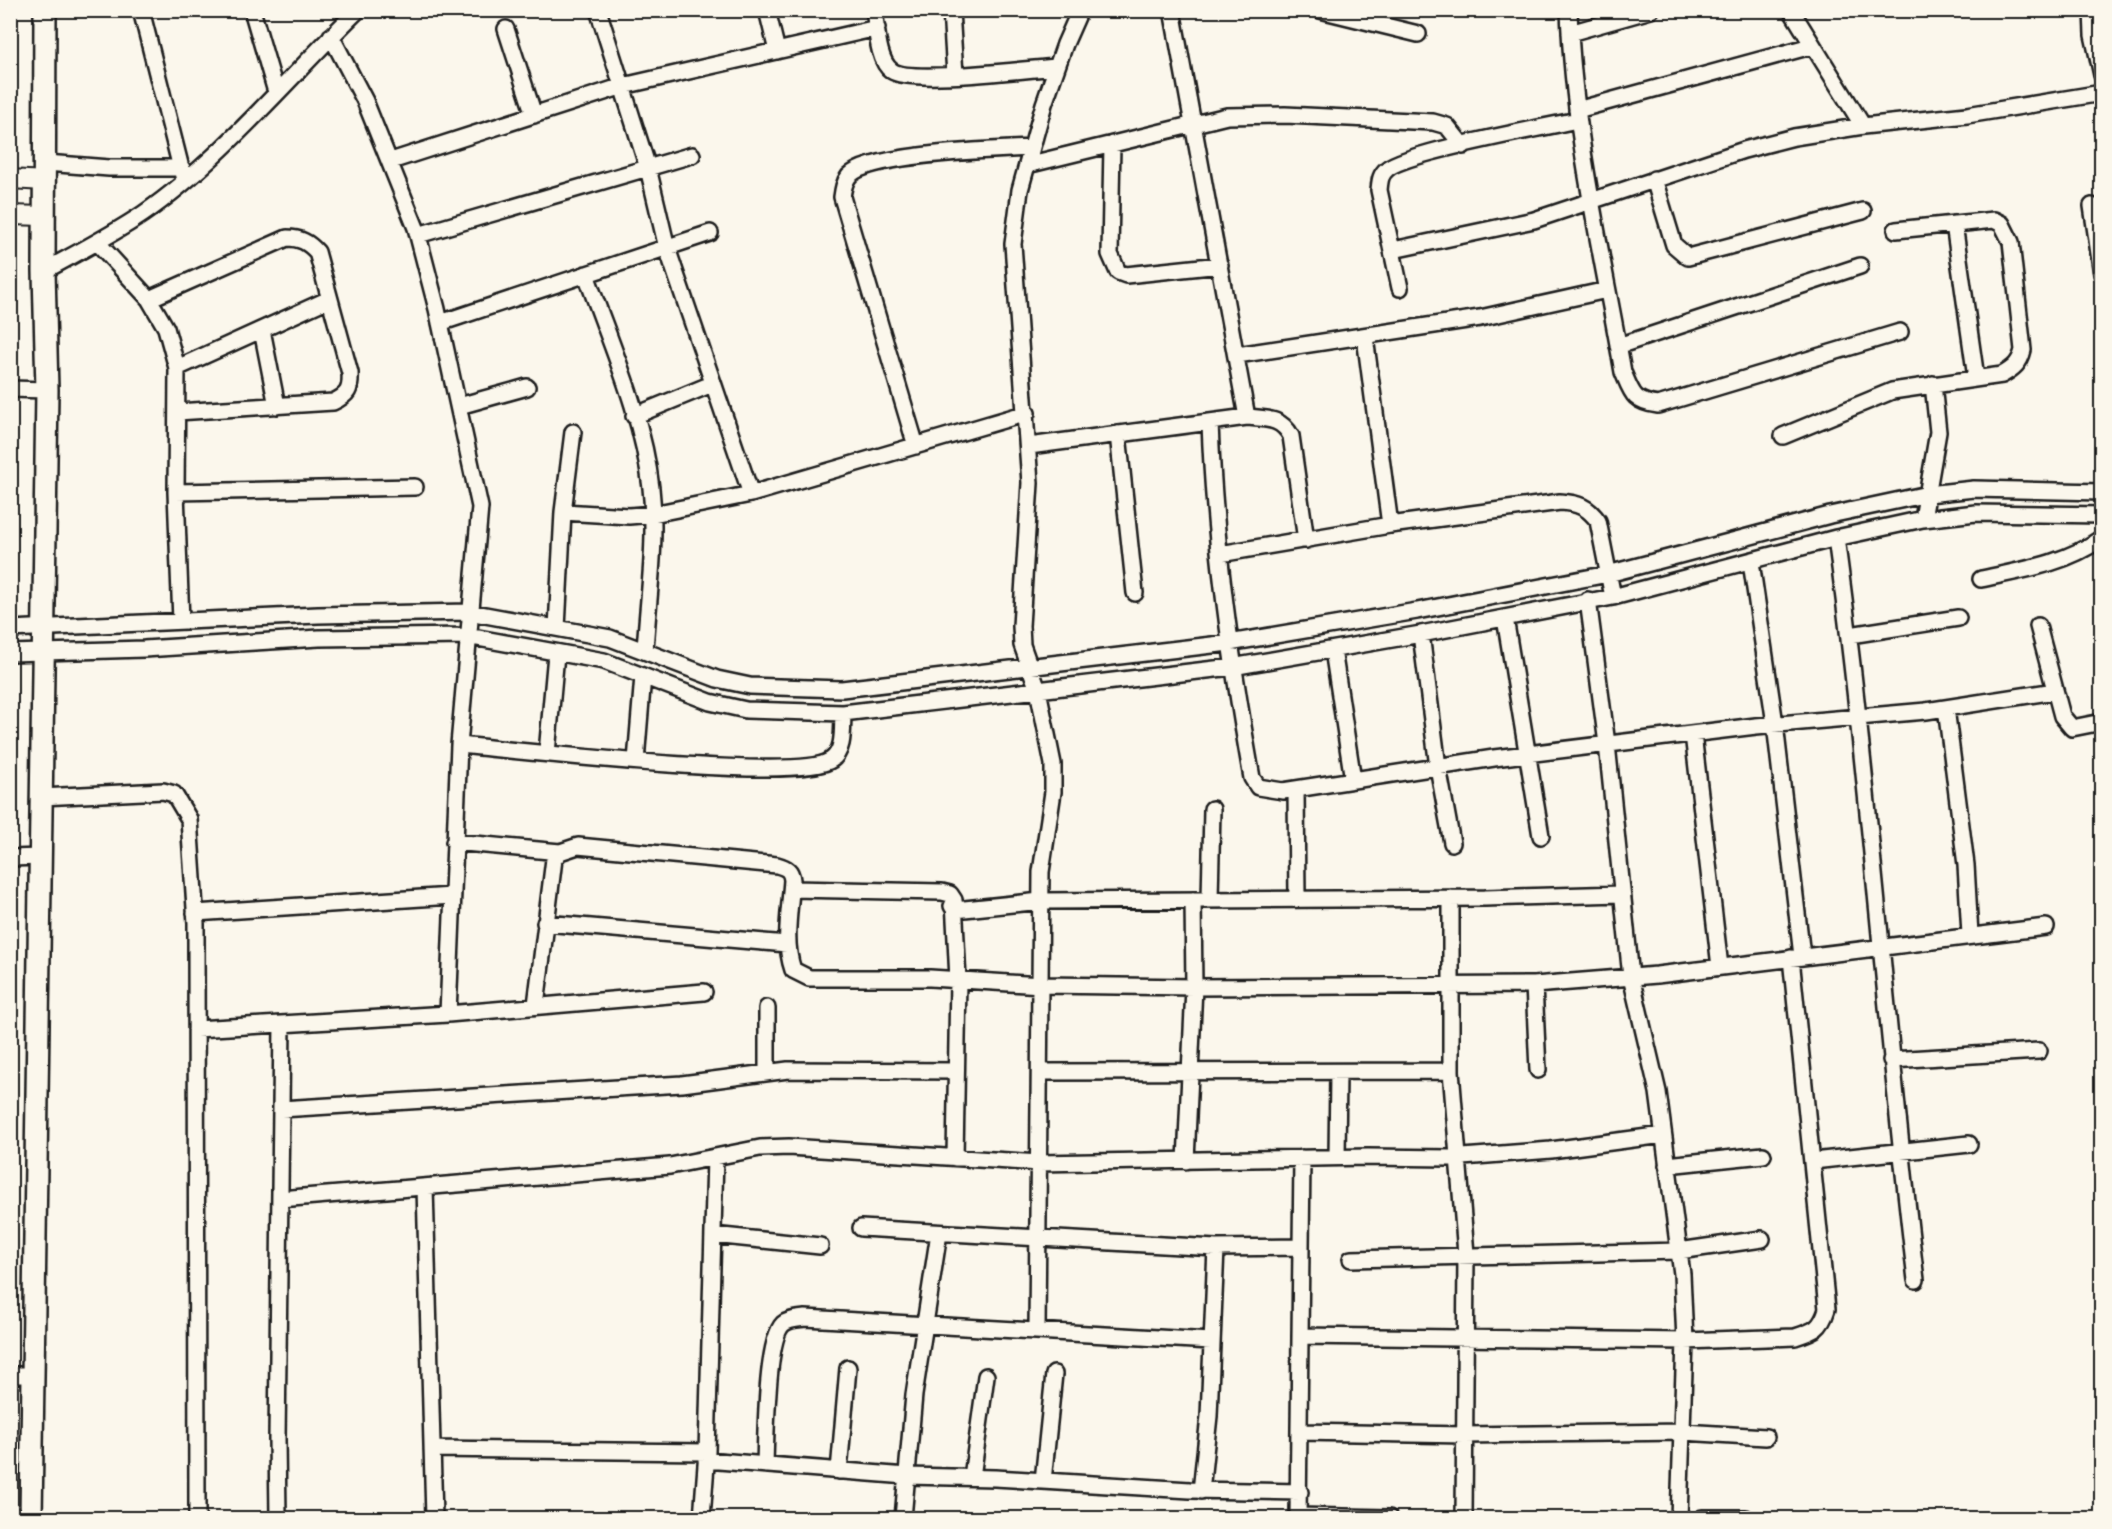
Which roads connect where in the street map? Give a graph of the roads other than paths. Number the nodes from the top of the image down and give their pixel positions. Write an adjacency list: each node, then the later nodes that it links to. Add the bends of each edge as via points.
1 (45, 10): 41 (main road)
2 (141, 10): 42 (street)
3 (252, 10): 28 (street)
4 (358, 10): 21 (street)
5 (767, 10): 23 (street)
6 (874, 10): 17 (street)
7 (951, 10): 25 (street)
8 (1080, 10): 24 (street)
9 (1172, 10): 32 (street)
10 (1320, 10): 16 (street)
11 (1569, 10): 19 (street)
12 (1651, 10): 19 (street)
13 (1791, 10): 22 (street)
14 (2092, 10): 26 (street)
15 (602, 12): 27 (street)
16 (1384, 18): 20 (street)
17 (877, 28): 23 (street); 25 (street, via 884,61 891,70 899,74)
18 (506, 29): 30 (street)
19 (1570, 33): 31 (street)
20 (1418, 34)
21 (331, 36): 28 (street); 38 (street)
22 (1811, 46): 31 (street); 33 (street)
23 (777, 51): 27 (street)
24 (1057, 68): 25 (street); 36 (street)
25 (955, 75)
26 (2102, 75)
27 (623, 86): 30 (street); 40 (street)
28 (276, 92): 42 (street)
29 (2102, 93): 33 (street, via 1967,115)
30 (534, 115): 38 (street)
31 (1577, 115): 35 (street); 45 (street)
32 (1192, 123): 34 (street); 35 (street, via 1253,114 1433,122 1447,126); 57 (street)
33 (1863, 126): 44 (street, via 1794,137)
34 (1112, 144): 39 (street); 57 (street, via 1110,254 1118,272 1126,275)
35 (1463, 146): 56 (street, via 1395,163 1380,178 1379,190)
36 (1032, 148): 39 (street); 89 (street, via 911,157 860,169 849,175 844,184 842,198)
37 (692, 155): 40 (street)
38 (391, 161): 53 (street)
39 (1027, 165): 82 (street, via 1013,244)
40 (648, 168): 53 (street); 55 (street)
41 (45, 172): 42 (street, via 109,168); 43 (street); 49 (main road)
42 (183, 174): 54 (street, via 144,213)
43 (10, 179)
44 (1654, 179): 45 (street); 47 (street, via 1674,245 1688,257)
45 (1591, 200): 56 (street, via 1502,229); 63 (street)
46 (2092, 206): 61 (street)
47 (1863, 211)
48 (10, 215): 49 (street)
49 (44, 216): 59 (main road)
50 (1954, 224): 51 (street); 73 (street); 73 (street, via 1994,220 2002,224 2011,242 2023,350 2014,369 2002,375)
51 (1896, 230)
52 (710, 233): 55 (street)
53 (418, 236): 66 (street)
54 (97, 242): 59 (street); 64 (street)
55 (667, 248): 60 (street); 74 (street)
56 (1393, 250): 62 (street)
57 (1220, 265): 71 (street)
58 (1860, 266): 70 (street)
59 (44, 271): 78 (main road)
60 (586, 274): 66 (street); 83 (street)
61 (2102, 274)
62 (1400, 288)
63 (1607, 290): 69 (street, via 1479,318); 70 (street)
64 (149, 299): 65 (street, via 287,238 298,238 317,252); 72 (street, via 166,328)
65 (329, 299): 67 (street); 79 (street, via 351,387 346,396 333,402)
66 (440, 323): 80 (street)
67 (262, 330): 72 (street); 79 (street)
68 (1900, 332): 70 (street, via 1658,405 1643,404 1632,395)
69 (1365, 337): 71 (street); 100 (street)
70 (1618, 346)
71 (1237, 355): 84 (street)
72 (177, 368): 81 (street)
73 (1976, 378): 75 (street)
74 (712, 384): 83 (street); 94 (street)
75 (1934, 384): 88 (street, via 1892,391); 95 (street, via 1938,432)
76 (527, 387): 80 (street)
77 (10, 390): 78 (street)
78 (47, 390): 118 (main road)
79 (277, 406): 81 (street)
80 (459, 406): 111 (street, via 480,507)
81 (177, 412): 92 (street)
82 (1027, 413): 89 (street); 90 (street)
83 (634, 416): 97 (street, via 647,459)
84 (1247, 417): 85 (street); 103 (street, via 1277,420 1291,436)
85 (1210, 422): 87 (street); 104 (street, via 1213,506)
86 (573, 432): 96 (street)
87 (1118, 434): 90 (street); 108 (street)
88 (1783, 436)
89 (916, 446): 94 (street)
90 (1029, 446): 128 (street, via 1021,626)
91 (415, 487): 92 (street)
92 (176, 492): 114 (street)
93 (2102, 492): 95 (street, via 1974,489)
94 (751, 494): 97 (street)
95 (1928, 494): 99 (street); 106 (street, via 1830,514)
96 (563, 512): 97 (street); 116 (street)
97 (654, 514): 124 (street)
98 (2102, 515): 99 (street, via 1976,513)
99 (1923, 519): 101 (street)
100 (1390, 525): 103 (street); 106 (street, via 1577,503 1591,511 1598,521)
101 (1836, 538): 105 (street); 120 (street)
102 (2102, 538): 107 (street, via 2069,558)
103 (1306, 540): 104 (street)
104 (1220, 554): 122 (street)
105 (1751, 562): 109 (street); 137 (street)
106 (1608, 574): 109 (street); 122 (street)
107 (1981, 579)
108 (1135, 593)
109 (1612, 597): 110 (street)
110 (1588, 600): 112 (street); 139 (street)
111 (469, 612): 114 (street); 116 (street); 121 (street)
112 (1505, 618): 119 (street); 142 (street)
113 (1958, 618): 120 (street)
114 (181, 621): 118 (street)
115 (2038, 626): 132 (street)
116 (557, 628): 124 (street, via 610,638)
117 (10, 629): 118 (street)
118 (42, 629): 126 (main road)
119 (1421, 634): 123 (street); 144 (street)
120 (1850, 634): 135 (street)
121 (467, 636): 126 (street, via 319,638); 127 (street); 140 (street)
122 (1229, 643): 128 (street); 129 (street)
123 (1333, 650): 129 (street); 145 (street)
124 (645, 651): 128 (street, via 717,679 783,689 842,689)
125 (10, 653): 126 (street)
126 (42, 653): 147 (main road)
127 (556, 654): 130 (street, via 604,661); 141 (street)
128 (1029, 667): 131 (street)
129 (1232, 667): 131 (street); 146 (street, via 1252,778 1264,789)
130 (643, 676): 134 (street, via 710,702 746,710); 143 (street)
131 (1038, 690): 134 (street); 162 (street, via 1053,764)
132 (2055, 691): 133 (street); 136 (street, via 2062,716 2072,728)
133 (1946, 708): 135 (street); 167 (street, via 1966,865)
134 (843, 713): 143 (street, via 840,748 834,759 825,764 714,766)
135 (1858, 717): 137 (street); 169 (street)
136 (2102, 722)
137 (1775, 724): 138 (street); 170 (street)
138 (1693, 734): 139 (street); 171 (street)
139 (1606, 744): 142 (street); 156 (street)
140 (459, 745): 141 (street); 150 (street)
141 (547, 753): 143 (street)
142 (1528, 754): 144 (street); 149 (street)
143 (636, 761)
144 (1438, 767): 145 (street); 151 (street)
145 (1353, 780): 146 (street)
146 (1296, 789): 158 (street)
147 (41, 797): 153 (main road); 164 (street, via 163,791 174,794 189,819)
148 (1212, 809): 161 (street)
149 (1541, 836)
150 (454, 842): 152 (street); 157 (street)
151 (1452, 843)
152 (560, 852): 155 (street, via 578,846 777,864 792,873); 165 (street, via 554,859)
153 (41, 857): 154 (street); 230 (main road)
154 (10, 858)
155 (792, 889): 163 (street, via 942,892 950,894); 168 (street)
156 (1622, 894): 159 (street); 172 (street)
157 (452, 896): 164 (street); 181 (street)
158 (1297, 898): 159 (street); 161 (street)
159 (1451, 898): 175 (street)
160 (1193, 900): 161 (street); 162 (street); 177 (street)
161 (1210, 900)
162 (1041, 901): 163 (street); 174 (street)
163 (954, 908): 173 (street)
164 (195, 913): 183 (street)
165 (545, 923): 168 (street); 179 (street)
166 (2046, 927): 167 (street)
167 (1970, 935): 169 (street)
168 (787, 944): 173 (street, via 793,970 809,978)
169 (1883, 948): 170 (street); 185 (street)
170 (1797, 957): 171 (street); 204 (street)
171 (1720, 967): 172 (street)
172 (1631, 977): 176 (street); 194 (street, via 1658,1092)
173 (958, 980): 174 (street); 188 (street)
174 (1042, 985): 177 (street); 190 (street)
175 (1449, 985): 176 (street); 177 (street); 189 (street)
176 (1534, 985): 186 (street)
177 (1194, 987): 191 (street)
178 (704, 992): 179 (street)
179 (536, 1005): 181 (street)
180 (767, 1008): 187 (street)
181 (448, 1014): 182 (street)
182 (282, 1024): 183 (street); 193 (street)
183 (196, 1029): 247 (street)
184 (2039, 1051): 185 (street)
185 (1891, 1059): 196 (street)
186 (1538, 1070)
187 (767, 1071): 188 (street); 193 (street, via 682,1084)
188 (956, 1071): 199 (street)
189 (1451, 1071): 192 (street); 202 (street)
190 (1041, 1072): 191 (street); 205 (street)
191 (1190, 1072): 192 (street); 203 (street)
192 (1338, 1072): 201 (street)
193 (281, 1109): 208 (street)
194 (1663, 1135): 202 (street); 206 (street)
195 (1969, 1144): 196 (street)
196 (1900, 1151): 204 (street); 220 (street)
197 (1763, 1155): 206 (street)
198 (715, 1157): 199 (street, via 789,1147); 207 (street, via 670,1166); 211 (street)
199 (955, 1158): 205 (street)
200 (1302, 1158): 201 (street); 203 (street); 215 (street)
201 (1337, 1158): 202 (street)
202 (1457, 1158): 218 (street)
203 (1186, 1161): 205 (street)
204 (1813, 1161): 226 (street, via 1827,1309 1822,1323 1795,1337)
205 (1039, 1163): 212 (street)
206 (1667, 1166): 217 (street)
207 (425, 1187): 208 (street); 236 (street)
208 (280, 1199): 248 (street)
209 (861, 1228): 210 (street)
210 (939, 1233): 212 (street); 221 (street)
211 (713, 1235): 214 (street); 237 (street)
212 (1040, 1238): 216 (street); 222 (street)
213 (1762, 1239): 217 (street)
214 (820, 1246)
215 (1301, 1247): 216 (street); 223 (street)
216 (1216, 1248): 225 (street)
217 (1679, 1251): 218 (street); 226 (street)
218 (1466, 1254): 219 (street); 224 (street)
219 (1351, 1259)
220 (1916, 1280)
221 (925, 1327): 222 (street); 238 (street, via 805,1318 783,1324 770,1370); 240 (street)
222 (1037, 1330): 225 (street)
223 (1300, 1336): 224 (street); 232 (street)
224 (1466, 1339): 226 (street); 234 (street)
225 (1211, 1341): 243 (street)
226 (1685, 1341): 233 (street)
227 (848, 1368): 239 (street)
228 (1054, 1374): 242 (street)
229 (10, 1375): 230 (street)
230 (34, 1375): 246 (main road)
231 (986, 1376): 241 (street)
232 (1300, 1432): 234 (street); 244 (street)
233 (1683, 1432): 234 (street); 235 (street); 255 (street)
234 (1465, 1435): 254 (street)
235 (1766, 1437)
236 (432, 1449): 237 (street); 249 (street)
237 (706, 1456): 238 (street); 250 (street)
238 (765, 1465): 239 (street)
239 (840, 1471): 240 (street)
240 (907, 1476): 241 (street); 251 (street)
241 (972, 1477): 242 (street)
242 (1043, 1481): 243 (street)
243 (1201, 1491): 244 (street)
244 (1300, 1492): 245 (street)
245 (1298, 1517): 252 (street)
246 (31, 1518)
247 (197, 1518)
248 (278, 1518)
249 (434, 1518)
250 (702, 1518)
251 (903, 1518)
252 (1366, 1518): 253 (street)
253 (1389, 1518)
254 (1464, 1518)
255 (1679, 1518)
256 (1702, 1518): 257 (street)
257 (1746, 1518)

